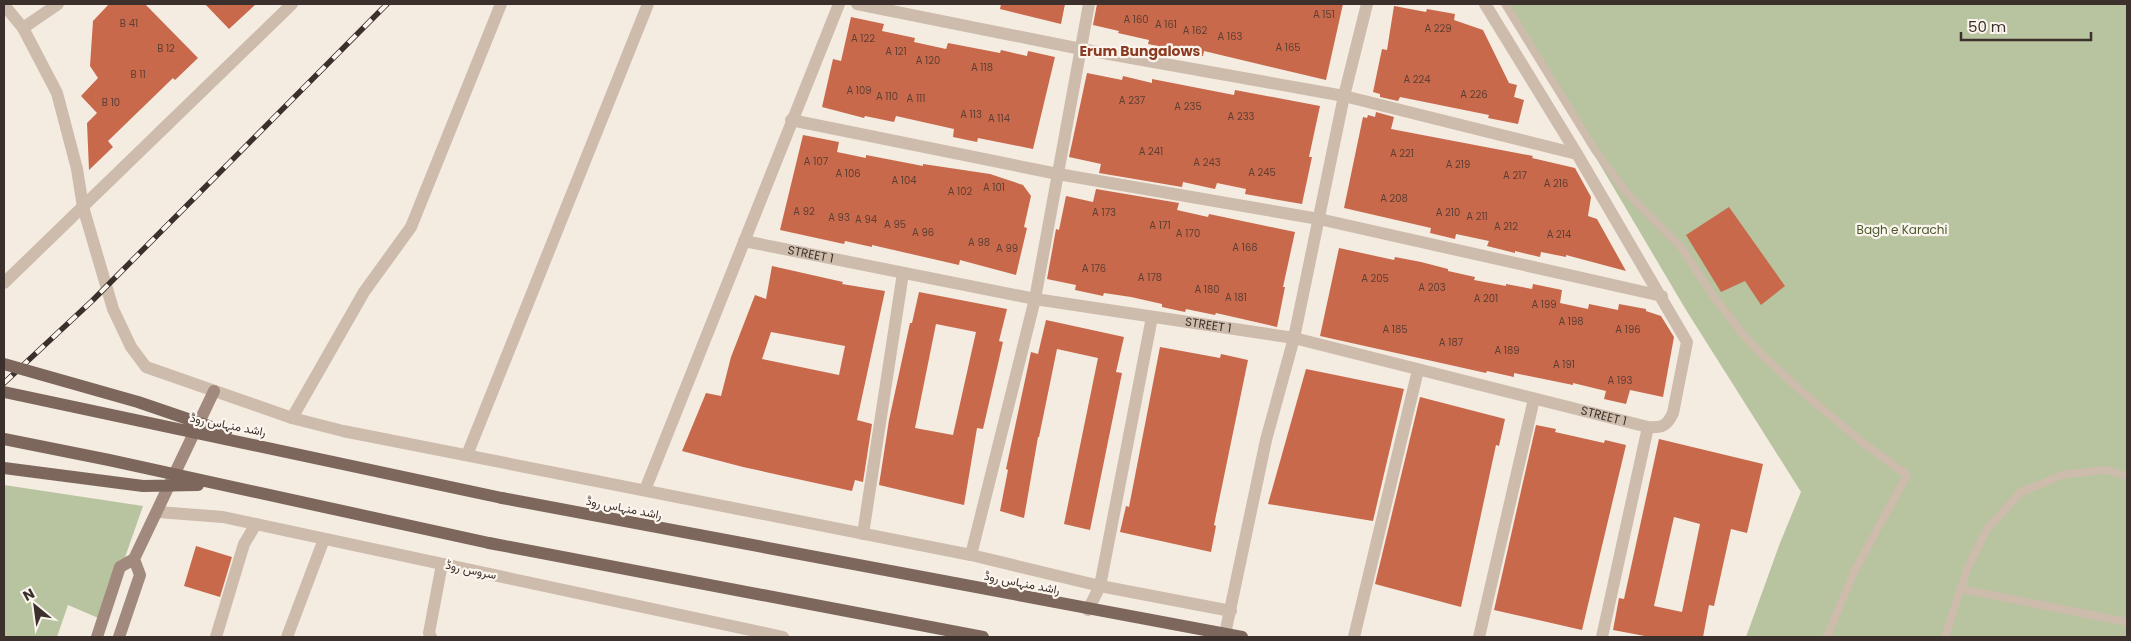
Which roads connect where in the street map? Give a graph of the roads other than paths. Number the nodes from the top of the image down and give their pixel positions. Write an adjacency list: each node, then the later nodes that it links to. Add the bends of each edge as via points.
1 (58, 4): 13 (street)
2 (292, 4): 19 (street)
3 (501, 4): 33 (street, via 411,227 364,292)
4 (648, 4): 37 (street)
5 (839, 4): 16 (street)
6 (857, 4): 14 (street)
7 (1089, 4): 14 (street)
8 (1367, 4): 15 (street)
9 (1473, 4): 12 (street)
10 (1505, 4): 66 (lane, via 1595,150 1625,191 1681,247 1741,332 1800,390 1907,475 1854,572)
11 (4, 5): 13 (street)
12 (1486, 6): 17 (street)
13 (23, 28): 19 (street, via 57,93 77,169)
14 (1081, 49): 15 (street); 18 (street)
15 (1344, 96): 17 (street); 20 (street)
16 (791, 120): 18 (street); 21 (street)
17 (1577, 154): 24 (street)
18 (1058, 174): 20 (street); 25 (street)
19 (83, 207): 23 (street); 30 (street, via 113,309 138,358 146,367)
20 (1319, 219): 24 (street); 27 (street)
21 (744, 241): 22 (street, STREET 1); 41 (street)
22 (903, 273): 25 (street, STREET 1); 44 (street)
23 (4, 283)
24 (1662, 296): 34 (street, STREET 1, via 1687,342 1674,414 1669,423 1660,428)
25 (1035, 299): 26 (street, STREET 1); 46 (street)
26 (1152, 317): 27 (street, STREET 1); 49 (street)
27 (1294, 338): 29 (street, STREET 1); 52 (street, via 1266,440)
28 (4, 364): 36 (main road, bridge, via 138,402)
29 (1418, 370): 32 (street, STREET 1); 63 (street)
30 (214, 391): 33 (street); 42 (street)
31 (4, 392): 36 (main road, راشد منہاس روڈ, bridge)
32 (1534, 398): 34 (street, STREET 1); 64 (street)
33 (292, 418): 37 (street)
34 (1648, 427): 65 (street)
35 (4, 439): 40 (main road, bridge)
36 (268, 447): 51 (main road, راشد منہاس روڈ, bridge, via 502,498)
37 (468, 455): 41 (street)
38 (4, 468): 40 (main road, bridge, via 143,486)
39 (2127, 476): 50 (lane, via 2106,470 2066,474 2021,492 1987,529)
40 (218, 485): 61 (main road, bridge, via 489,543)
41 (644, 490): 44 (street)
42 (158, 512): 43 (street, سروس روڈ, via 223,517); 47 (street)
43 (256, 524): 45 (street, سروس روڈ); 57 (street, via 244,544)
44 (863, 534): 46 (street)
45 (324, 539): 48 (street, سروس روڈ); 58 (street)
46 (971, 555): 49 (street)
47 (134, 559): 55 (street, via 120,567); 56 (street, via 140,575)
48 (442, 564): 59 (street, via 429,633); 60 (street, سروس روڈ)
49 (1100, 586): 51 (street); 52 (street)
50 (1961, 589): 53 (lane); 67 (lane)
51 (1088, 610): 54 (main road, راشد منہاس روڈ)
52 (1231, 611): 54 (street)
53 (2127, 622)
54 (1225, 634): 62 (main road, راشد منہاس روڈ)
55 (97, 637)
56 (119, 637)
57 (216, 637)
58 (287, 637)
59 (431, 637)
60 (783, 637)
61 (983, 637)
62 (1242, 637)
63 (1354, 637)
64 (1479, 637)
65 (1602, 637)
66 (1827, 637)
67 (1945, 637)

